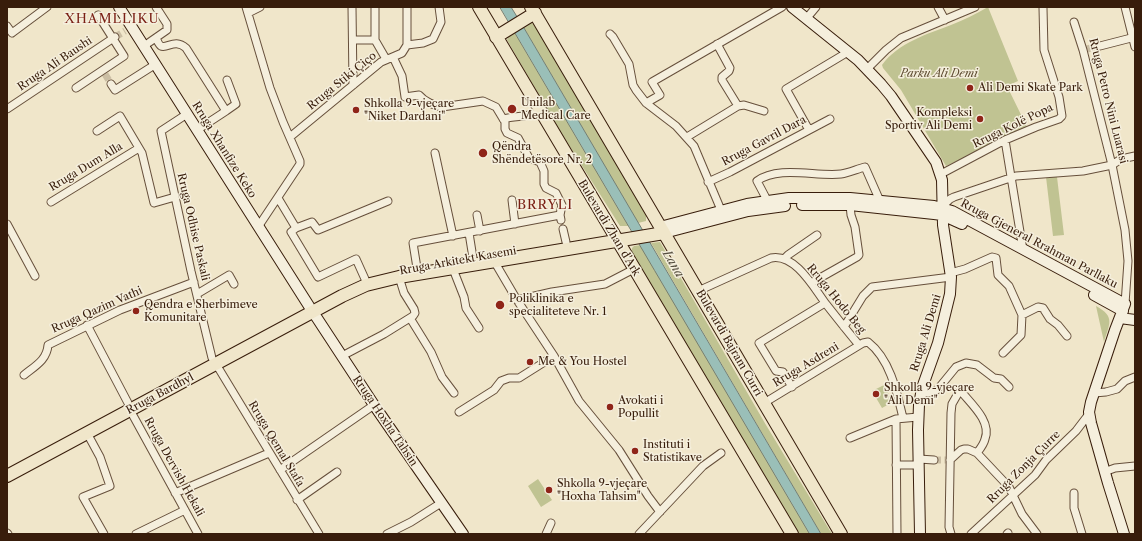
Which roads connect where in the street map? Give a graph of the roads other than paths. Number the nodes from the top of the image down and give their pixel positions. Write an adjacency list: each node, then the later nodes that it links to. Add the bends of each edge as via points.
1 (47, 7): 23 (street, via 12,33)
2 (119, 7): 33 (main road, Rruga Xhanfize Keko, via 128,29)
3 (156, 7): 28 (street, via 168,27 166,32)
4 (260, 7): 17 (street)
5 (352, 7): 29 (street)
6 (375, 7): 30 (street)
7 (407, 7): 32 (street)
8 (439, 7): 32 (street, via 441,22 433,39)
9 (479, 7): 24 (main road, Bulevardi Zhan d'Ark)
10 (782, 7): 31 (street)
11 (792, 7): 20 (main road, Rruga Ali Demi)
12 (816, 7): 20 (street)
13 (938, 7): 21 (street)
14 (975, 7): 21 (street)
15 (1125, 7): 26 (street)
16 (1043, 8): 58 (street, Rruga Kolë Popa, via 1044,50 1059,97 1062,116)
17 (247, 10): 56 (street, via 266,76)
18 (532, 10): 24 (main road); 83 (main road, Bulevardi Bajram Curri)
19 (98, 15): 27 (street)
20 (806, 19): 36 (main road, Rruga Ali Demi)
21 (945, 20): 39 (street, via 901,38)
22 (1074, 22): 62 (street, Rruga Petro Nini Luarasi, via 1085,49)
23 (7, 26)
24 (498, 31): 48 (main road, Bulevardi Zhan d'Ark)
25 (610, 34): 44 (street, via 626,58 633,85)
26 (1134, 37): 34 (street); 35 (street)
27 (114, 38): 43 (street, via 124,56); 46 (street, Rruga Ali Baushi)
28 (156, 38): 33 (street); 47 (street, via 163,46 176,43 183,45)
29 (353, 40): 30 (street); 41 (street)
30 (375, 40): 37 (street)
31 (717, 44): 44 (street, via 652,82 660,95); 45 (street, via 730,68 722,80)
32 (407, 45): 37 (street, Rruga Stiki Çiço, via 402,53)
33 (144, 46): 38 (main road, Rruga Xhanfize Keko)
34 (1100, 46)
35 (1135, 47)
36 (848, 52): 39 (main road, Rruga Ali Demi); 54 (street, via 786,89)
37 (390, 58): 41 (street, Rruga Stiki Çiço); 51 (street, via 402,76 405,97 419,95 442,107 483,101 496,107)
38 (156, 64): 42 (street); 50 (main road, Rruga Xhanfize Keko)
39 (868, 69): 63 (main road, Rruga Ali Demi, via 891,96 936,162)
40 (227, 80): 47 (street, via 236,104)
41 (353, 84): 56 (street, Rruga Stiki Çiço)
42 (113, 87)
43 (76, 88)
44 (646, 103): 57 (street)
45 (738, 106): 49 (street, via 744,105); 57 (street)
46 (7, 109)
47 (226, 111): 53 (street)
48 (540, 111): 51 (street, via 533,115); 87 (main road, Bulevardi Zhan d'Ark)
49 (764, 111)
50 (187, 114): 53 (main road, Rruga Xhanfize Keko); 66 (street, Rruga Odhise Paskali, via 161,131)
51 (503, 119): 78 (street, via 507,133 518,138 529,158 540,162 546,188 556,193 562,205 561,217)
52 (830, 119): 54 (street, Rruga Gavril Dara)
53 (197, 130): 79 (main road, Rruga Xhanfize Keko)
54 (809, 130): 65 (street, Rruga Gavril Dara)
55 (97, 131): 59 (street, Rruga Dum Alla, via 120,116)
56 (290, 137): 67 (street, via 300,158 300,164)
57 (687, 138): 65 (street, via 694,146)
58 (1006, 140): 63 (street, Rruga Kolë Popa); 64 (street)
59 (140, 148): 66 (street, via 154,202); 72 (street, Rruga Dum Alla)
60 (435, 153): 85 (street)
61 (1135, 156): 62 (street, via 1121,159)
62 (1112, 165): 64 (street, via 1078,172 1030,174); 108 (street, Rruga Petro Nini Luarasi, via 1127,242)
63 (941, 174): 75 (main road, Rruga Ali Demi)
64 (1011, 178): 75 (street, via 954,197); 89 (street)
65 (708, 182): 74 (street)
66 (175, 197): 100 (street, Rruga Odhise Paskali)
67 (278, 198): 79 (street); 80 (street)
68 (512, 200): 78 (street)
69 (767, 200): 71 (main road, via 823,198); 71 (street, via 757,181 766,176 800,173 842,174 865,167); 74 (main road)
70 (388, 201): 80 (street, via 318,230 312,222)
71 (880, 201): 75 (main road, via 934,206)
72 (51, 202)
73 (850, 205): 75 (main road); 83 (main road, via 774,206); 101 (street, via 859,255)
74 (721, 210): 83 (main road)
75 (942, 211): 89 (main road, Rruga Gjeneral Rrahman Parllaku, via 952,211); 96 (main road, Rruga Ali Demi); 108 (main road, Rruga Gjeneral Rrahman Parllaku)
76 (477, 215): 82 (street)
77 (7, 224): 97 (street)
78 (515, 224): 82 (street)
79 (258, 227): 107 (main road, Rruga Xhanfize Keko)
80 (296, 228): 99 (street, via 291,232 318,277 356,259)
81 (563, 229): 88 (street)
82 (480, 231): 84 (street)
83 (657, 231): 87 (main road); 103 (main road, Bulevardi Bajram Curri)
84 (469, 233): 85 (street); 90 (street)
85 (453, 236): 93 (street, via 413,243)
86 (816, 236): 91 (street)
87 (615, 238): 88 (main road, Rruga Arkitekt Kasemi); 92 (main road, Rruga Arkitekt Kasemi); 95 (main road, Bulevardi Zhan d'Ark)
88 (566, 242): 90 (main road, Rruga Arkitekt Kasemi)
89 (1022, 250): 108 (main road, Rruga Gjeneral Rrahman Parllaku)
90 (473, 258): 93 (main road, Rruga Arkitekt Kasemi)
91 (784, 259): 101 (street, Rruga Hodo Beg, via 796,266); 103 (street, Rruga Hodo Beg, via 776,257)
92 (496, 261): 94 (main road, Rruga Arkitekt Kasemi); 105 (street)
93 (417, 268): 99 (main road, Rruga Arkitekt Kasemi)
94 (453, 268): 98 (main road, Rruga Arkitekt Kasemi); 114 (street, via 466,308)
95 (634, 269): 105 (street, via 605,284); 167 (main road, Bulevardi Zhan d'Ark)
96 (950, 275): 109 (street, via 992,257 996,258 998,275 1009,286); 113 (street, via 872,287 863,296); 126 (main road, Rruga Ali Demi, via 950,294 944,322)
97 (35, 276)
98 (399, 277): 107 (main road, Rruga Arkitekt Kasemi, via 358,288); 110 (street, via 404,293 414,309 415,313)
99 (365, 279): 107 (main road, Rruga Arkitekt Kasemi, via 346,286)
100 (194, 282): 104 (street, Rruga Odhise Paskali); 112 (street, Rruga Qazim Vathi)
101 (811, 283): 106 (street, Rruga Hodo Beg)
102 (234, 284): 104 (street, via 229,275)
103 (698, 291): 128 (main road, Bulevardi Bajram Curri)
104 (197, 294): 120 (street, Rruga Odhise Paskali)
105 (517, 300): 119 (street)
106 (825, 303): 113 (street, Rruga Hodo Beg); 123 (street, via 759,344 776,371 783,372)
107 (311, 309): 118 (main road, Rruga Hoxha Tahsin); 120 (main road, Rruga Bardhyl)
108 (1123, 311): 111 (main road); 127 (main road, Rruga Petro Nini Luarasi)
109 (1022, 315): 115 (street, via 1038,307 1043,308); 117 (street, via 1021,335)
110 (410, 318): 118 (street); 125 (street, via 431,352 442,377)
111 (1135, 320)
112 (87, 325): 121 (street, Rruga Qazim Vathi, via 48,345 48,352 44,358); 129 (street, Rruga Dervish Hekali)
113 (844, 327): 116 (street, Rruga Hodo Beg)
114 (479, 328)
115 (1067, 336)
116 (860, 345): 123 (street, Rruga Asdreni); 134 (street, Rruga Hodo Beg, via 868,342 884,362 894,384)
117 (1003, 353)
118 (342, 356): 130 (main road, Rruga Hoxha Tahsin)
119 (554, 356): 131 (street, via 519,378 501,381 494,390); 156 (street, via 579,401 619,450)
120 (214, 361): 129 (main road, Rruga Bardhyl); 137 (street, Rruga Qemal Stafa)
121 (24, 375)
122 (1135, 377): 127 (street, via 1117,389)
123 (792, 387): 128 (street, Rruga Asdreni)
124 (1008, 387): 126 (street, via 1001,379 994,378 977,365 966,363 956,367 935,392)
125 (454, 393)
126 (921, 393): 133 (main road, Rruga Ali Demi)
127 (1094, 393): 132 (main road, Rruga Petro Nini Luarasi)
128 (764, 403): 168 (main road, Bulevardi Bajram Curri)
129 (129, 406): 135 (main road, Rruga Bardhyl); 144 (main road, Rruga Bardhyl); 150 (street, Rruga Dervish Hekali)
130 (374, 406): 146 (street); 154 (main road, Rruga Hoxha Tahsin)
131 (459, 412)
132 (1089, 414): 148 (main road, Rruga Petro Nini Luarasi); 152 (street, Rruga Zonja Çurre, via 1035,475)
133 (918, 417): 134 (street); 142 (main road, Rruga Ali Demi)
134 (899, 418): 136 (street); 143 (street)
135 (87, 433): 149 (main road, Rruga Bardhyl); 159 (street, via 100,457 110,486 83,497)
136 (850, 438)
137 (269, 453): 146 (street, Rruga Qemal Stafa); 150 (street)
138 (721, 453): 156 (street, via 703,466)
139 (976, 453): 141 (street, via 964,449); 141 (street, via 985,441 985,422 960,390 952,404); 152 (street, via 1004,480)
140 (934, 460): 142 (street)
141 (948, 460): 171 (street)
142 (919, 462): 143 (street); 170 (main road, Rruga Ali Demi)
143 (896, 465): 169 (street)
144 (7, 468)
145 (1134, 468): 148 (street, via 1115,468)
146 (280, 470): 153 (street, Rruga Qemal Stafa)
147 (337, 472): 153 (street)
148 (1104, 472): 175 (main road, Rruga Petro Nini Luarasi)
149 (7, 476)
150 (175, 493): 155 (street, Rruga Dervish Hekali)
151 (1074, 493): 174 (street, via 1074,508)
152 (1013, 495): 172 (street, Rruga Zonja Çurre); 173 (street, via 1022,514)
153 (297, 500): 162 (street, Rruga Qemal Stafa)
154 (441, 503): 163 (street); 164 (main road, Rruga Hoxha Tahsin)
155 (184, 510): 160 (street); 161 (street, Rruga Dervish Hekali)
156 (660, 512): 158 (street)
157 (551, 523): 165 (street)
158 (647, 531): 166 (street)
159 (104, 534)
160 (136, 534)
161 (198, 534)
162 (319, 534)
163 (387, 534)
164 (462, 534)
165 (546, 534)
166 (639, 534)
167 (792, 534)
168 (841, 534)
169 (897, 534)
170 (920, 534)
171 (951, 534)
172 (972, 534)
173 (1037, 534)
174 (1082, 534)
175 (1124, 534)

